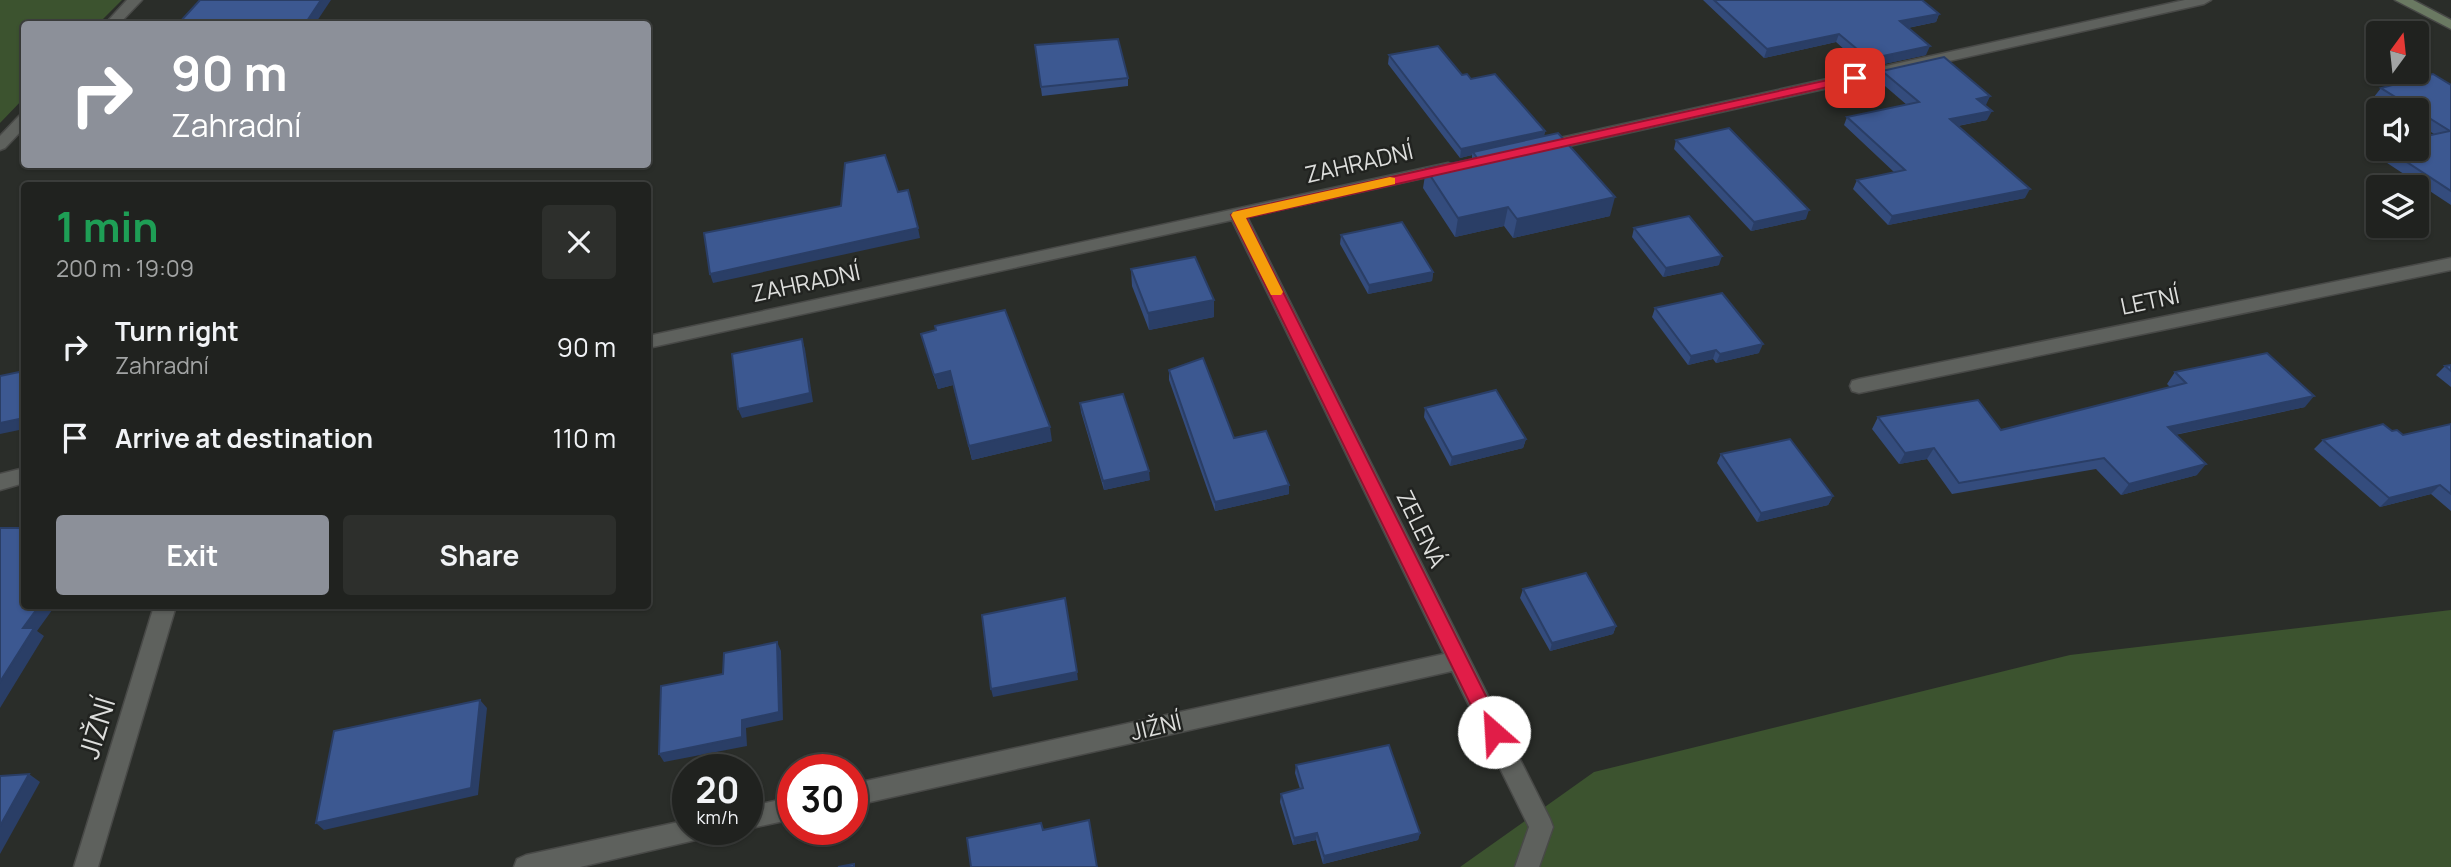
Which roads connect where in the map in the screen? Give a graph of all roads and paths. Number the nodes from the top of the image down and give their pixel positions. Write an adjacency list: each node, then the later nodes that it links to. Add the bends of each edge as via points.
1 (135, 0): 4 (street)
2 (2204, 0): 8 (street)
3 (2402, 0): 5 (main road)
4 (115, 21)
5 (2451, 25)
6 (21, 122): 7 (street)
7 (0, 145)
8 (1524, 152)
9 (1469, 164): 10 (street, ZAHRADNÍ)
10 (1238, 215): 12 (street, ZAHRADNÍ); 17 (street, ZELENÁ)
11 (2451, 264): 13 (street, LETNÍ)
12 (651, 341)
13 (1859, 386)
14 (21, 477): 15 (street)
15 (0, 481)
16 (163, 609): 20 (street, JIŽNÍ)
17 (1459, 660): 18 (street, JIŽNÍ); 22 (street, ZELENÁ, via 1541,827)
18 (868, 791)
19 (672, 835): 21 (street)
20 (86, 867)
21 (526, 867)
22 (1527, 867)

